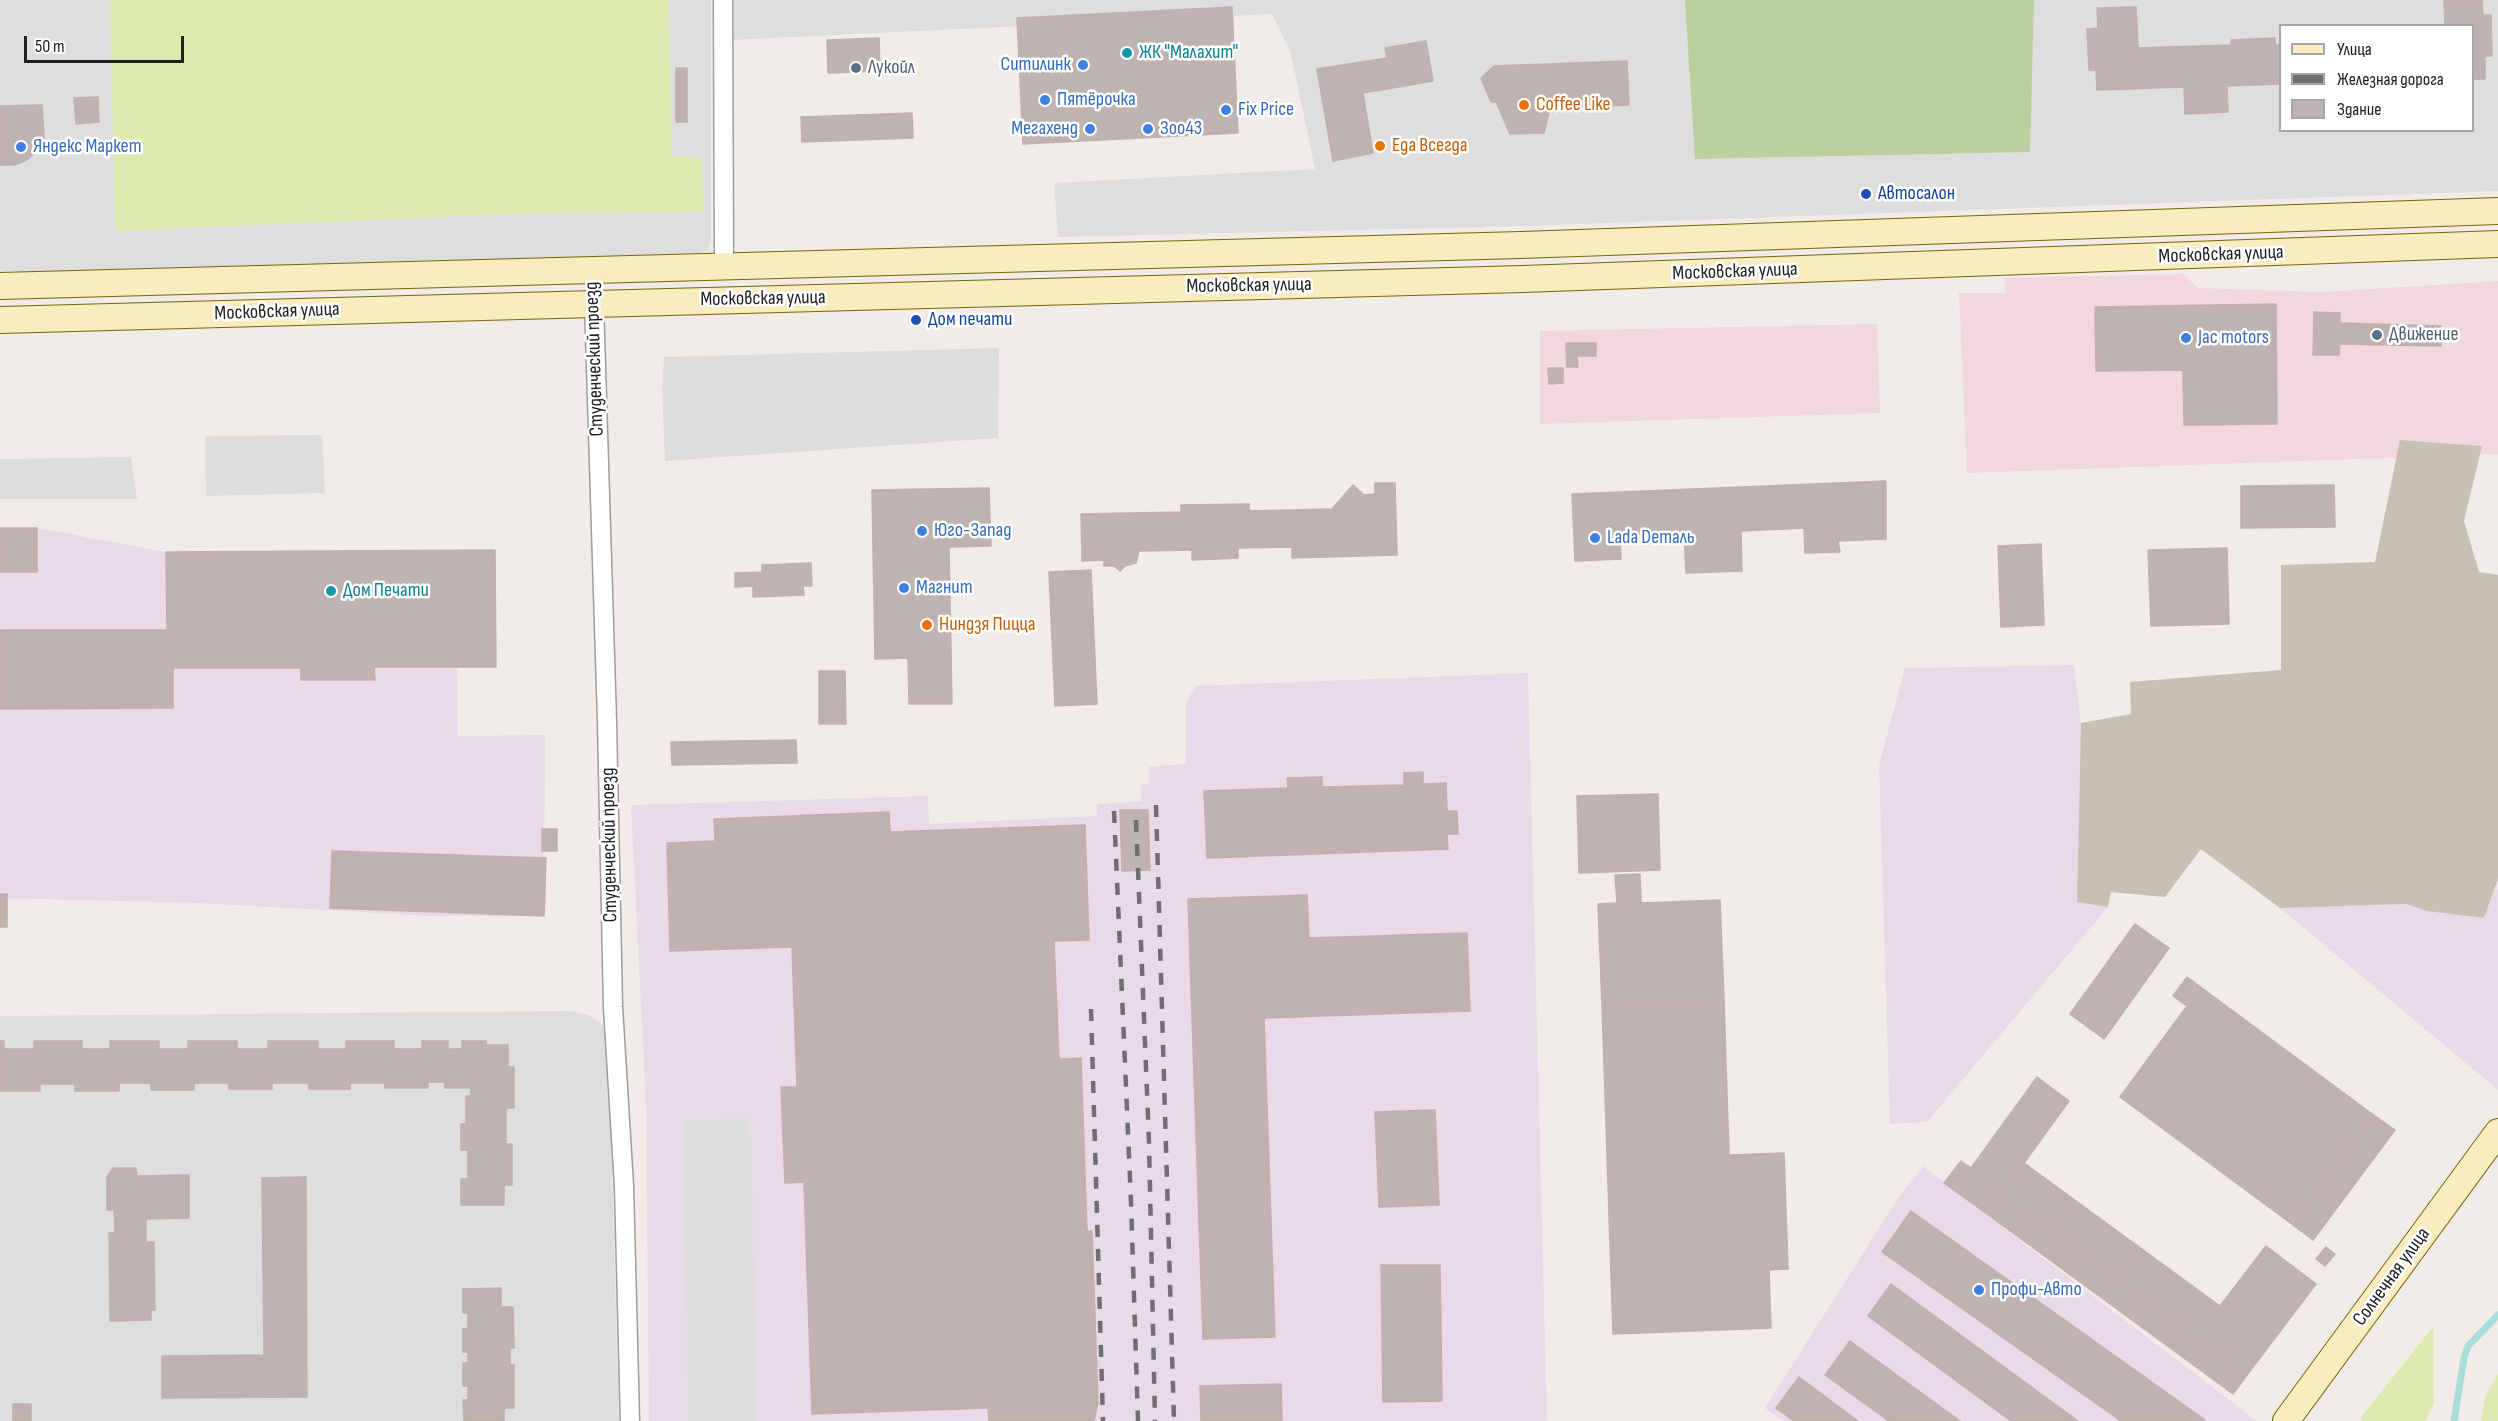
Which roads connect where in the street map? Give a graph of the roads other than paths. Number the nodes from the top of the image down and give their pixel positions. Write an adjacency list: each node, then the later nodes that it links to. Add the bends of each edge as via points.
1 (723, 0): 4 (street)
2 (2498, 212): 4 (main road, Московская улица, via 1532,245)
3 (2498, 244): 7 (main road, Московская улица, via 1535,279)
4 (724, 267): 5 (main road, Московская улица)
5 (593, 269): 6 (main road, Московская улица); 7 (main road, Студенческий проезд)
6 (0, 286)
7 (594, 303): 8 (main road, Московская улица); 10 (street, Студенческий проезд, via 613,1007 624,1186)
8 (0, 320)
9 (2498, 1132): 11 (main road, Солнечная улица)
10 (630, 1421)
11 (2286, 1421)

